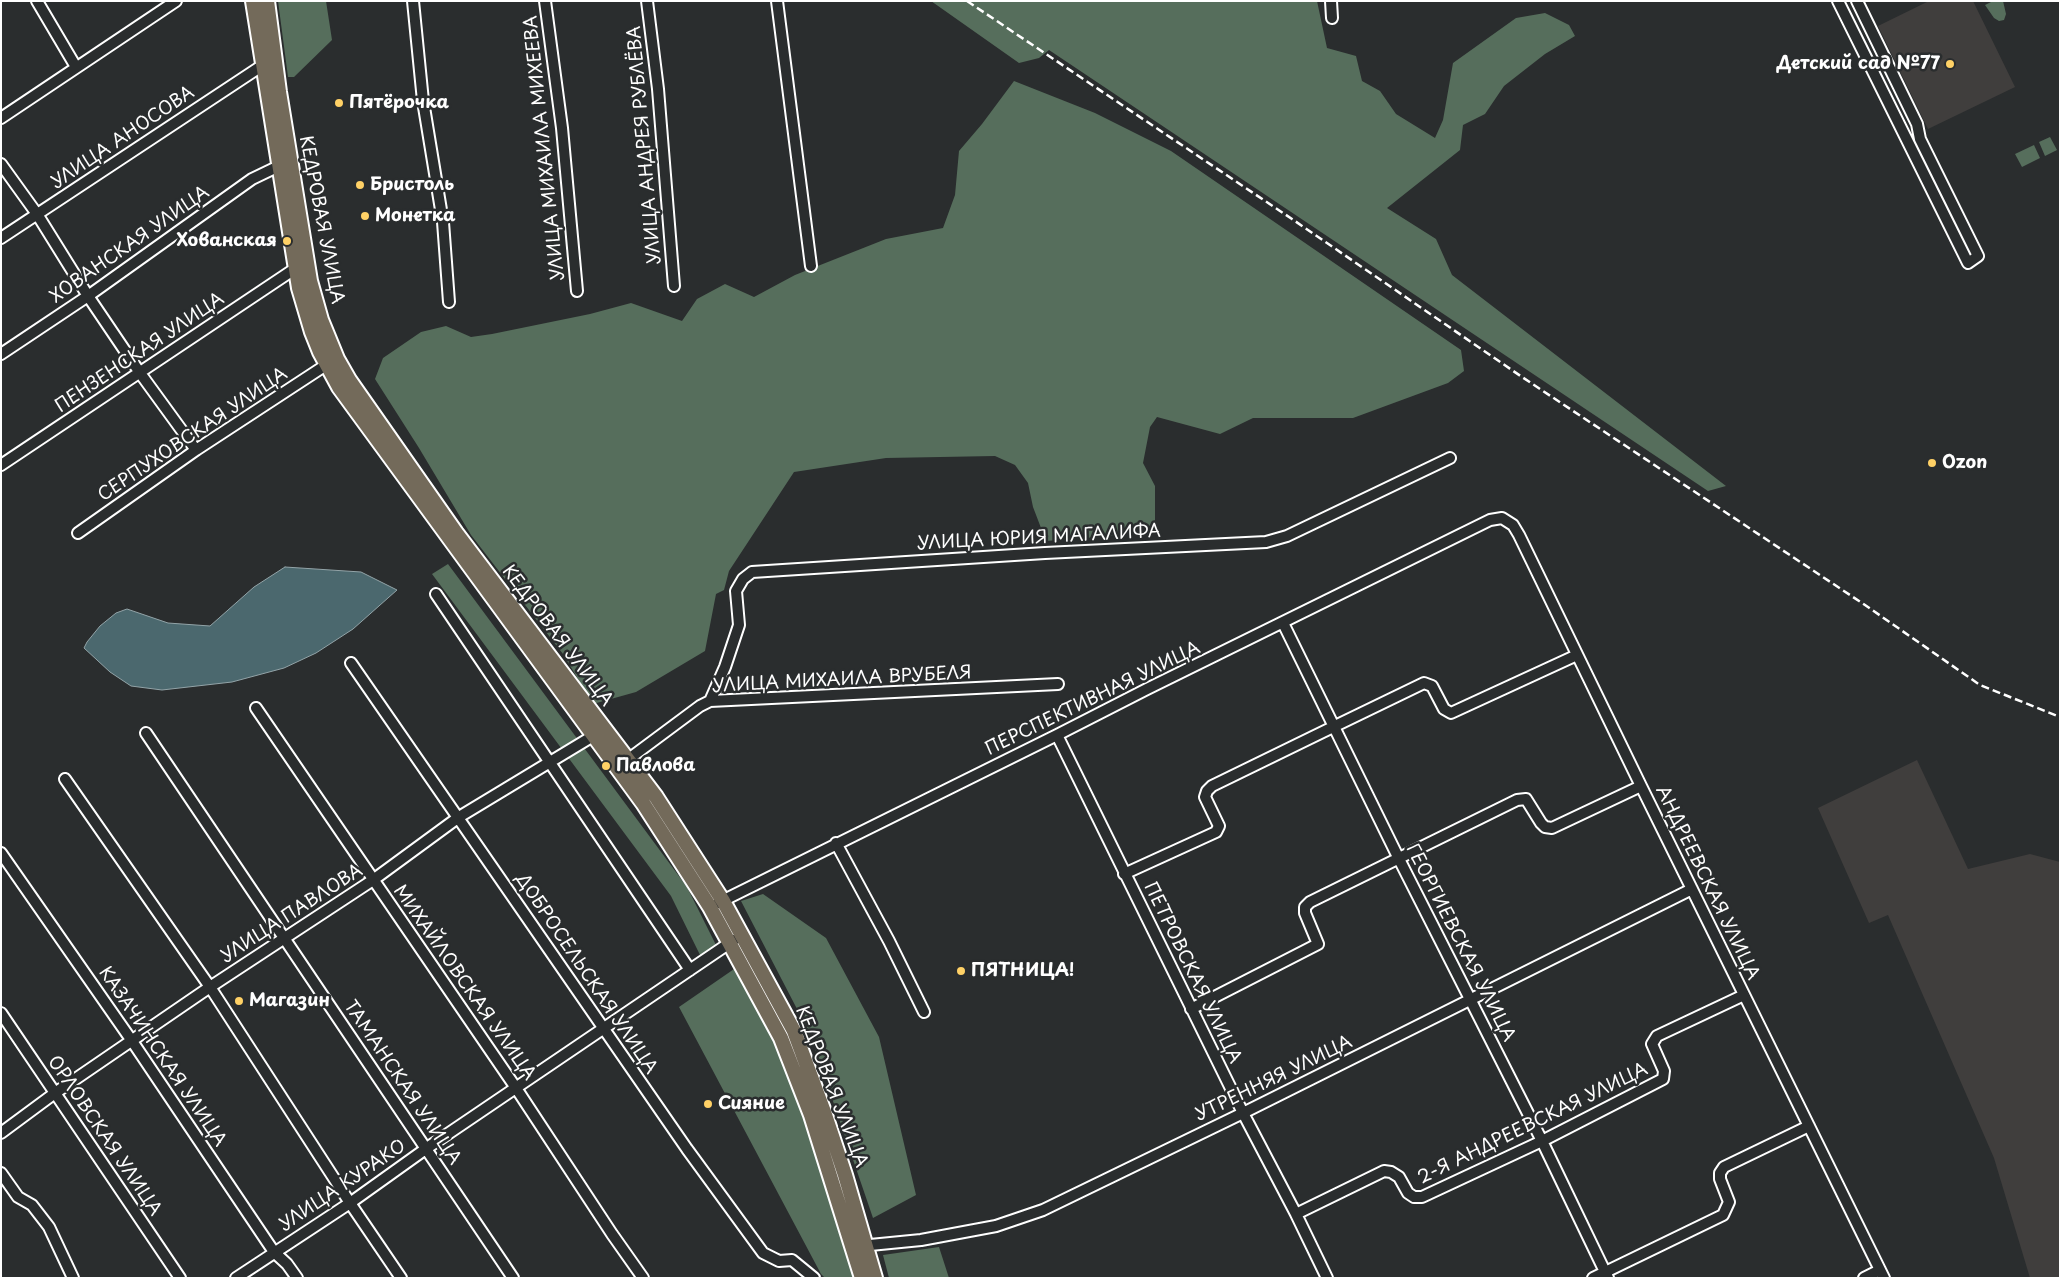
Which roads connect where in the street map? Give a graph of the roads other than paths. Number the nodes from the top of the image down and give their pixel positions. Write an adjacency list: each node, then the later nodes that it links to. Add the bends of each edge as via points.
1 (37, 1): 14 (street)
2 (176, 1): 14 (street)
3 (254, 1): 13 (main road, КЕДРОВАЯ УЛИЦА)
4 (267, 1): 42 (main road, КЕДРОВАЯ УЛИЦА, via 310,281 337,359 456,533)
5 (413, 1): 25 (street, via 423,101 444,230)
6 (545, 1): 23 (street, УЛИЦА МИХАИЛА МИХЕЕВА, via 562,128)
7 (647, 1): 22 (street, УЛИЦА АНДРЕЯ РУБЛЁВА, via 658,89)
8 (777, 1): 20 (street)
9 (1331, 1): 12 (street)
10 (1838, 1): 11 (street, via 1968,263 1978,257)
11 (1857, 1)
12 (1332, 18)
13 (263, 65): 17 (main road, КЕДРОВАЯ УЛИЦА); 18 (street, УЛИЦА АНОСОВА)
14 (76, 67): 15 (street)
15 (1, 118)
16 (1, 164): 18 (street)
17 (279, 166): 21 (main road, КЕДРОВАЯ УЛИЦА); 24 (street, ХОВАНСКАЯ УЛИЦА, via 252,179)
18 (37, 214): 19 (street, УЛИЦА АНОСОВА); 24 (street)
19 (1, 238)
20 (811, 266)
21 (296, 268): 27 (main road, КЕДРОВАЯ УЛИЦА, via 312,332); 28 (street, ПЕНЗЕНСКАЯ УЛИЦА)
22 (674, 286)
23 (577, 291)
24 (88, 296): 26 (street, ХОВАНСКАЯ УЛИЦА); 28 (street)
25 (449, 302)
26 (1, 354)
27 (326, 365): 29 (street, СЕРПУХОВСКАЯ УЛИЦА); 42 (main road, КЕДРОВАЯ УЛИЦА, via 358,413)
28 (140, 373): 29 (street); 31 (street, ПЕНЗЕНСКАЯ УЛИЦА)
29 (196, 450): 33 (street, СЕРПУХОВСКАЯ УЛИЦА)
30 (1450, 458): 39 (street, УЛИЦА ЮРИЯ МАГАЛИФА, via 1287,536 1266,542 752,572 736,591 739,625)
31 (1, 465)
32 (1490, 520): 35 (street, ПЕРСПЕКТИВНАЯ УЛИЦА); 36 (street, АНДРЕЕВСКАЯ УЛИЦА, via 1502,518 1520,535)
33 (78, 533)
34 (436, 594): 45 (street)
35 (1283, 623): 41 (street, ГЕОРГИЕВСКАЯ УЛИЦА); 44 (street, ПЕРСПЕКТИВНАЯ УЛИЦА)
36 (1577, 656): 41 (street, via 1451,713 1444,709 1432,686 1424,683); 48 (street, АНДРЕЕВСКАЯ УЛИЦА)
37 (351, 663): 49 (street, ДОБРОСЕЛЬСКАЯ УЛИЦА)
38 (1058, 684): 39 (street, УЛИЦА МИХАИЛА ВРУБЕЛЯ)
39 (710, 701): 46 (street, УЛИЦА МИХАИЛА ВРУБЕЛЯ)
40 (256, 708): 54 (street, МИХАЙЛОВСКАЯ УЛИЦА)
41 (1333, 726): 52 (street, ГЕОРГИЕВСКАЯ УЛИЦА); 53 (street, via 1212,786 1205,796 1219,826 1216,832)
42 (599, 732): 45 (street, УЛИЦА ПАВЛОВА); 46 (main road, КЕДРОВАЯ УЛИЦА)
43 (146, 733): 57 (street, ТАМАНСКАЯ УЛИЦА)
44 (1057, 735): 50 (street, ПЕРСПЕКТИВНАЯ УЛИЦА); 53 (street, ПЕТРОВСКАЯ УЛИЦА)
45 (549, 761): 49 (street, УЛИЦА ПАВЛОВА); 59 (street)
46 (623, 763): 56 (main road, КЕДРОВАЯ УЛИЦА, via 649,811)
47 (65, 778): 60 (street)
48 (1641, 786): 52 (street, via 1552,828 1540,823 1526,799 1517,800); 55 (street, АНДРЕЕВСКАЯ УЛИЦА)
49 (459, 817): 54 (street, УЛИЦА ПАВЛОВА); 66 (street, ДОБРОСЕЛЬСКАЯ УЛИЦА)
50 (836, 843): 56 (street, ПЕРСПЕКТИВНАЯ УЛИЦА); 64 (street)
51 (1, 853): 67 (street, КАЗАЧИНСКАЯ УЛИЦА)
52 (1398, 859): 62 (street, ГЕОРГИЕВСКАЯ УЛИЦА); 63 (street, via 1305,907 1318,944)
53 (1124, 874): 63 (street, ПЕТРОВСКАЯ УЛИЦА)
54 (373, 880): 57 (street, УЛИЦА ПАВЛОВА); 68 (street, МИХАЙЛОВСКАЯ УЛИЦА)
55 (1692, 889): 61 (street, АНДРЕЕВСКАЯ УЛИЦА); 62 (street, УТРЕННЯЯ УЛИЦА)
56 (716, 904): 58 (main road, КЕДРОВАЯ УЛИЦА)
57 (283, 939): 60 (street, УЛИЦА ПАВЛОВА); 74 (street, ТАМАНСКАЯ УЛИЦА)
58 (736, 939): 59 (street, УЛИЦА КУРАКО); 78 (main road, КЕДРОВАЯ УЛИЦА, via 794,1031 824,1112)
59 (690, 970): 66 (street, УЛИЦА КУРАКО)
60 (210, 987): 67 (street, УЛИЦА ПАВЛОВА); 76 (street)
61 (1744, 995): 71 (street, АНДРЕЕВСКАЯ УЛИЦА); 73 (street, 2-Я АНДРЕЕВСКАЯ УЛИЦА, via 1657,1036 1652,1044 1664,1071 1663,1079)
62 (1470, 1000): 70 (street, УТРЕННЯЯ УЛИЦА); 73 (street, ГЕОРГИЕВСКАЯ УЛИЦА)
63 (1192, 1009): 70 (street, ПЕТРОВСКАЯ УЛИЦА)
64 (924, 1012)
65 (1, 1013): 69 (street, ОРЛОВСКАЯ УЛИЦА)
66 (605, 1029): 68 (street, УЛИЦА КУРАКО); 89 (street, ДОБРОСЕЛЬСКАЯ УЛИЦА, via 763,1253 778,1261 792,1260)
67 (132, 1041): 69 (street, УЛИЦА ПАВЛОВА); 79 (street, КАЗАЧИНСКАЯ УЛИЦА)
68 (516, 1088): 74 (street, УЛИЦА КУРАКО); 88 (street, МИХАЙЛОВСКАЯ УЛИЦА)
69 (55, 1094): 72 (street, УЛИЦА ПАВЛОВА); 83 (street, ОРЛОВСКАЯ УЛИЦА)
70 (1243, 1113): 77 (street, ПЕТРОВСКАЯ УЛИЦА); 78 (street, УТРЕННЯЯ УЛИЦА, via 1043,1210 986,1228 921,1240)
71 (1810, 1126): 80 (street, АНДРЕЕВСКАЯ УЛИЦА); 81 (street, via 1724,1167 1720,1179 1729,1202 1723,1215)
72 (1, 1133)
73 (1542, 1141): 77 (street, 2-Я АНДРЕЕВСКАЯ УЛИЦА, via 1422,1197 1408,1194 1399,1177 1384,1171); 81 (street, ГЕОРГИЕВСКАЯ УЛИЦА)
74 (427, 1148): 76 (street, УЛИЦА КУРАКО); 87 (street, ТАМАНСКАЯ УЛИЦА)
75 (1, 1173): 82 (street, via 18,1197 32,1205 49,1227)
76 (350, 1203): 79 (street, УЛИЦА КУРАКО); 86 (street)
77 (1296, 1214): 92 (street, ПЕТРОВСКАЯ УЛИЦА)
78 (860, 1246): 90 (main road, КЕДРОВАЯ УЛИЦА); 91 (main road, КЕДРОВАЯ УЛИЦА)
79 (274, 1252): 84 (street, УЛИЦА КУРАКО); 85 (street, КАЗАЧИНСКАЯ УЛИЦА)
80 (1882, 1274): 94 (street)
81 (1606, 1275): 93 (street)
82 (73, 1278)
83 (180, 1278)
84 (236, 1278)
85 (297, 1278)
86 (401, 1278)
87 (513, 1278)
88 (643, 1278)
89 (814, 1278)
90 (862, 1278)
91 (875, 1278)
92 (1327, 1278)
93 (1593, 1278)
94 (1864, 1278)

